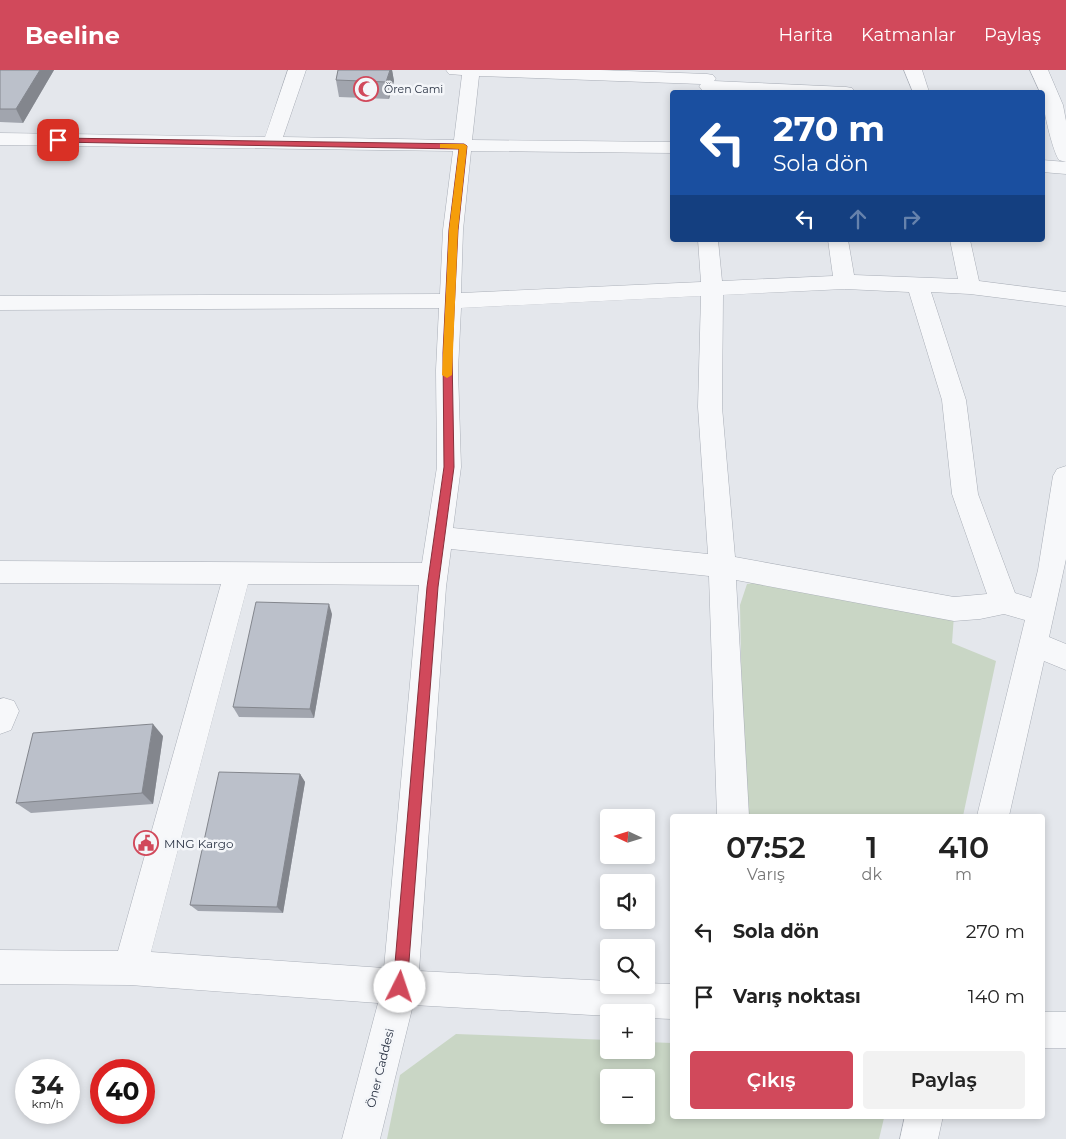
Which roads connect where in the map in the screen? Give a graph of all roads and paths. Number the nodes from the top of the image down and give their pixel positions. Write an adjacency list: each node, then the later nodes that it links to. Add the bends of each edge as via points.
1 (297, 70): 13 (street)
2 (455, 70): 3 (street)
3 (471, 70): 6 (street); 14 (street, Öner Caddesi)
4 (914, 70): 9 (street)
5 (1039, 70): 10 (street)
6 (707, 82): 7 (street)
7 (816, 87): 8 (street)
8 (834, 90)
9 (920, 90)
10 (1044, 90)
11 (1048, 105): 16 (street)
12 (0, 139): 13 (street)
13 (272, 144): 14 (street)
14 (464, 146): 15 (street); 27 (street, Öner Caddesi)
15 (670, 148)
16 (1066, 156)
17 (1045, 166): 18 (street)
18 (1066, 168)
19 (708, 242): 25 (street)
20 (838, 242): 22 (street)
21 (960, 242): 24 (street)
22 (844, 282): 23 (street); 25 (street)
23 (918, 285): 24 (street); 35 (street, via 954,400 965,494)
24 (970, 287): 26 (street)
25 (712, 288): 27 (street); 31 (street, via 710,407)
26 (1066, 299)
27 (450, 301): 28 (street); 30 (street, Öner Caddesi, via 447,370 449,467)
28 (0, 303)
29 (1066, 476): 36 (street)
30 (439, 537): 31 (street); 34 (street, Öner Caddesi)
31 (722, 566): 35 (street, via 954,608); 39 (street)
32 (0, 572): 33 (street)
33 (238, 573): 34 (street); 42 (street)
34 (434, 574): 43 (street, Öner Caddesi)
35 (1004, 602): 36 (street)
36 (1041, 613): 37 (street)
37 (1034, 644): 38 (street); 40 (street)
38 (1066, 657)
39 (732, 814)
40 (993, 814)
41 (0, 966): 42 (street)
42 (130, 968): 43 (street)
43 (400, 987): 44 (street); 48 (street, Öner Caddesi)
44 (670, 1002)
45 (1045, 1030): 46 (street)
46 (1066, 1030)
47 (923, 1119): 49 (street)
48 (361, 1139)
49 (919, 1139)

